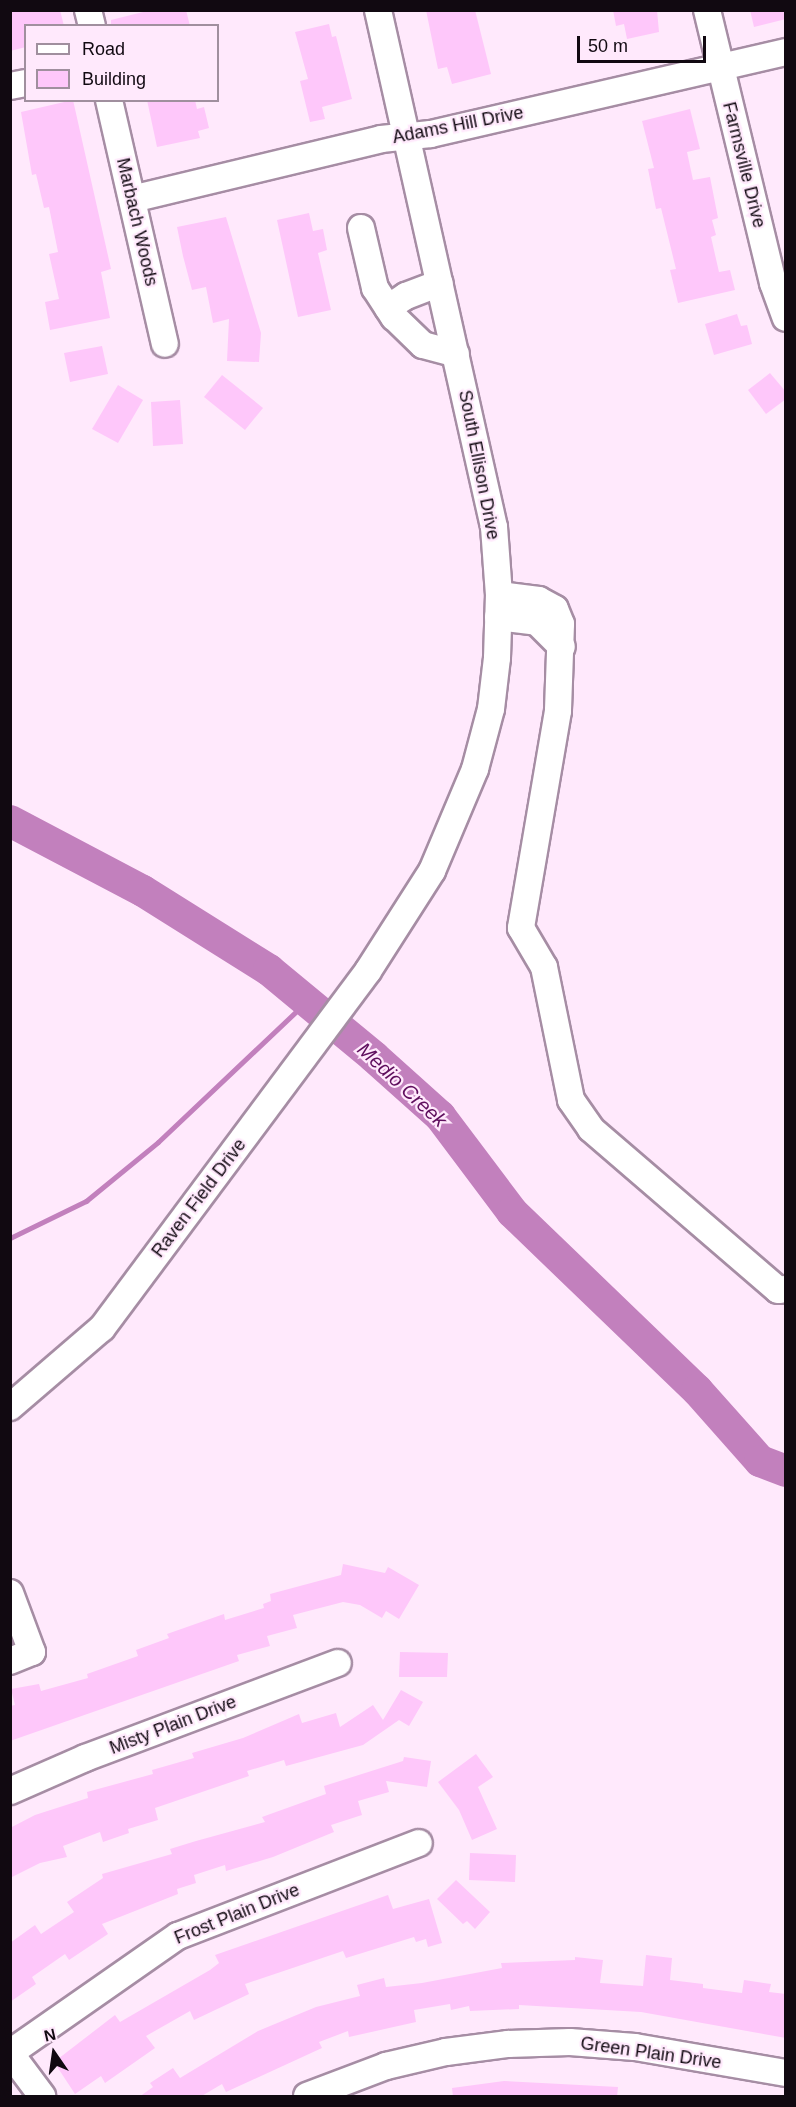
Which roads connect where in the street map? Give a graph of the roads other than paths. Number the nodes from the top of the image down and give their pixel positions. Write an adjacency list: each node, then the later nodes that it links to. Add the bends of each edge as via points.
1 (378, 10): 6 (street, South Ellison Drive)
2 (706, 10): 4 (street, Farmsville Drive)
3 (786, 52): 4 (street, Adams Hill Drive)
4 (719, 67): 6 (street, Adams Hill Drive); 11 (street, Farmsville Drive, via 773,284)
5 (109, 102): 7 (street, Marbach Woods)
6 (407, 136): 7 (street, Adams Hill Drive); 9 (street, South Ellison Drive)
7 (132, 199): 12 (street, Marbach Woods)
8 (361, 228): 10 (street, via 375,288)
9 (440, 283): 10 (street, via 406,296); 13 (street, South Ellison Drive)
10 (388, 308): 13 (street, via 423,345)
11 (786, 318)
12 (165, 344)
13 (456, 354): 14 (street, South Ellison Drive, via 494,527)
14 (499, 606): 15 (street, South Ellison Drive, via 491,709 475,770 432,871); 16 (street, via 539,600 555,609 561,624 558,711 521,928 544,967 571,1100 591,1128 778,1290)
15 (368, 971): 17 (street, Raven Field Drive, via 102,1328)
16 (786, 1289)
17 (10, 1407)
18 (10, 1593): 19 (street, via 32,1652)
19 (10, 1661)
20 (338, 1663): 21 (street, Misty Plain Drive, via 85,1758)
21 (10, 1791)
22 (419, 1843): 23 (street, Frost Plain Drive, via 178,1936)
23 (10, 2053): 25 (street)
24 (786, 2073): 26 (street, Green Plain Drive, via 635,2048 570,2042 508,2044 446,2052 386,2066)
25 (42, 2097)
26 (307, 2097)

